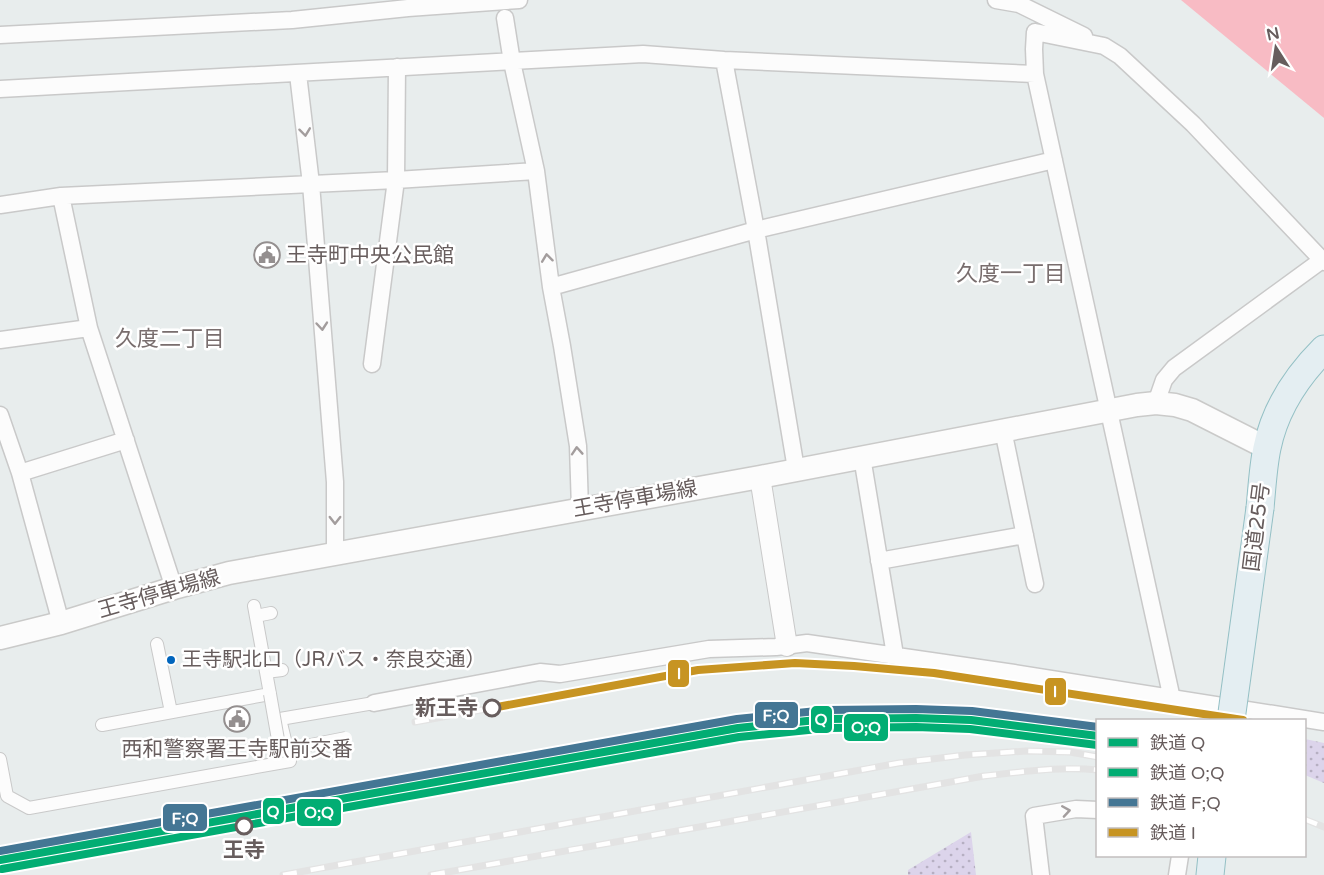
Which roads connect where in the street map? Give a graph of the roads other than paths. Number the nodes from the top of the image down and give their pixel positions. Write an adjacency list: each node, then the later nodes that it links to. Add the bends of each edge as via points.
1 (519, 0): 4 (street, via 292,20)
2 (996, 0): 5 (street, via 1019,4)
3 (505, 18): 7 (street)
4 (0, 35)
5 (1104, 46): 10 (street, via 1035,32); 19 (street, via 1120,56 1193,124)
6 (723, 60): 7 (street, via 643,54); 10 (street); 18 (street)
7 (512, 62): 8 (street); 13 (street)
8 (397, 67): 9 (street); 14 (street)
9 (298, 74): 11 (street); 15 (street, one-way to 15)
10 (1035, 74): 12 (street)
11 (0, 89)
12 (1054, 160): 18 (street); 26 (street)
13 (536, 171): 14 (street); 20 (street, one-way to 13)
14 (396, 180): 15 (street); 24 (street)
15 (311, 184): 16 (street); 37 (street, one-way to 37, via 335,482)
16 (61, 196): 17 (street); 21 (street)
17 (0, 205)
18 (756, 230): 20 (street); 32 (street)
19 (1323, 261): 25 (street, via 1174,368 1164,380)
20 (551, 287): 35 (street, one-way to 20, via 578,446)
21 (89, 328): 22 (street); 29 (street)
22 (0, 340)
23 (1324, 349): 30 (highway, 国道25号, via 1289,391)
24 (372, 364)
25 (1156, 403): 26 (main road, 王寺停車場線); 30 (main road, 王寺停車場線, via 1192,410)
26 (1108, 410): 28 (main road, 王寺停車場線); 50 (street)
27 (0, 415): 33 (street)
28 (1003, 430): 31 (main road, 王寺停車場線); 36 (street)
29 (126, 440): 33 (street); 40 (street)
30 (1267, 448): 53 (highway, 国道25号, bridge)
31 (862, 457): 32 (main road, 王寺停車場線); 38 (street)
32 (796, 469): 34 (main road, 王寺停車場線)
33 (20, 473): 42 (street)
34 (760, 477): 35 (main road, 王寺停車場線); 45 (street)
35 (580, 509): 37 (main road, 王寺停車場線)
36 (1025, 535): 38 (street); 39 (street)
37 (335, 554): 40 (main road, 王寺停車場線, via 230,573)
38 (879, 561): 46 (street)
39 (1035, 584)
40 (174, 588): 42 (main road, 王寺停車場線)
41 (271, 613): 48 (street, via 255,611)
42 (61, 623): 43 (main road, 王寺停車場線)
43 (0, 638)
44 (157, 644): 52 (street)
45 (787, 646): 46 (street, via 807,643); 51 (street, via 709,649 560,674 540,672)
46 (895, 655): 50 (street)
47 (282, 670): 48 (street)
48 (266, 672): 49 (street)
49 (270, 694): 52 (street); 58 (street, bridge, via 280,751)
50 (1172, 699): 54 (street)
51 (374, 703): 59 (street, via 280,718 290,761 29,808 7,796)
52 (171, 712): 57 (street)
53 (1231, 719)
54 (1304, 719)
55 (1306, 719): 56 (street)
56 (1324, 722)
57 (102, 725)
58 (346, 738)
59 (0, 759)
60 (1096, 810): 63 (street, one-way to 60, via 1034,816)
61 (1180, 857): 64 (street)
62 (1212, 857): 65 (highway)
63 (1041, 875)
64 (1177, 875)
65 (1210, 875)

